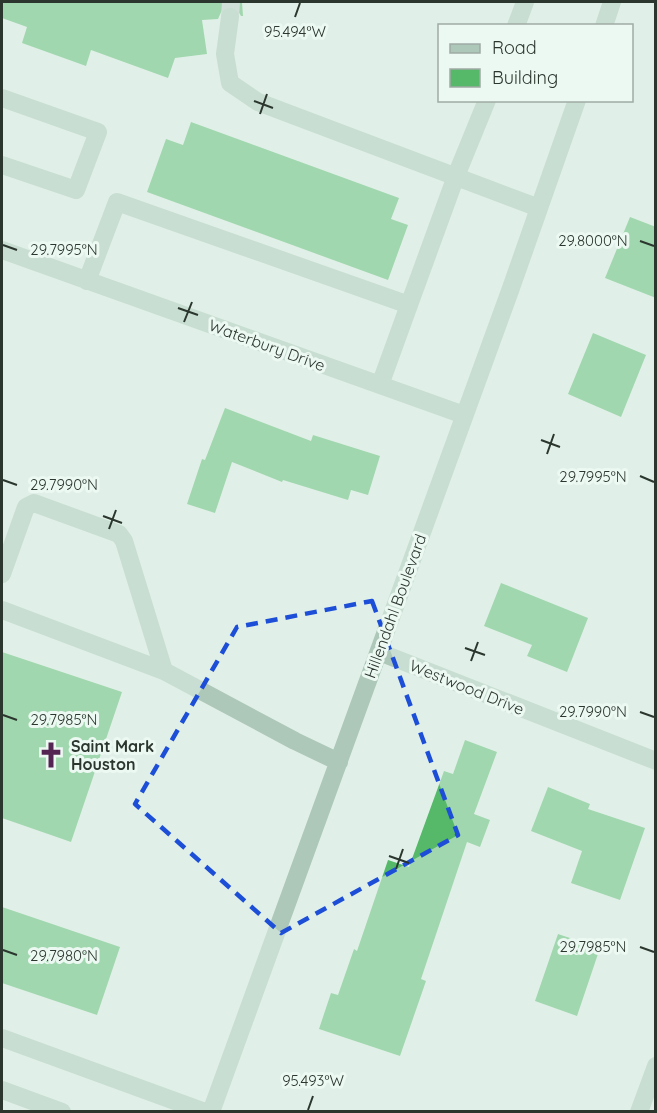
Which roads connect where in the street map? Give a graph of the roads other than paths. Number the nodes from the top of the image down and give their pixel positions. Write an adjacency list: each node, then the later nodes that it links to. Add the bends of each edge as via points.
1 (525, 2): 4 (street)
2 (612, 2): 5 (street)
3 (230, 17): 10 (street, via 225,54 230,82 258,102)
4 (517, 24)
5 (605, 24)
6 (2, 98): 9 (street, via 98,132 76,190)
7 (486, 102): 10 (street)
8 (576, 102): 11 (street, Hillendahl Boulevard)
9 (2, 165)
10 (456, 176): 11 (street); 14 (street)
11 (539, 208): 16 (street, Hillendahl Boulevard)
12 (2, 250): 13 (street, Waterbury Drive)
13 (87, 281): 14 (street, via 117,202); 15 (street, Waterbury Drive)
14 (409, 305): 15 (street)
15 (381, 385): 16 (street, Waterbury Drive)
16 (464, 415): 19 (street, Hillendahl Boulevard)
17 (2, 574): 20 (street, via 26,507 34,503 119,534)
18 (2, 610): 20 (street)
19 (379, 652): 21 (street, Westwood Drive); 22 (street, Hillendahl Boulevard)
20 (164, 671): 22 (street)
21 (656, 761)
22 (339, 762): 29 (street, Hillendahl Boulevard)
23 (2, 1038): 26 (street)
24 (656, 1066): 30 (street)
25 (2, 1090): 27 (street)
26 (179, 1108): 28 (street)
27 (62, 1112)
28 (205, 1112)
29 (211, 1112)
30 (639, 1112)

